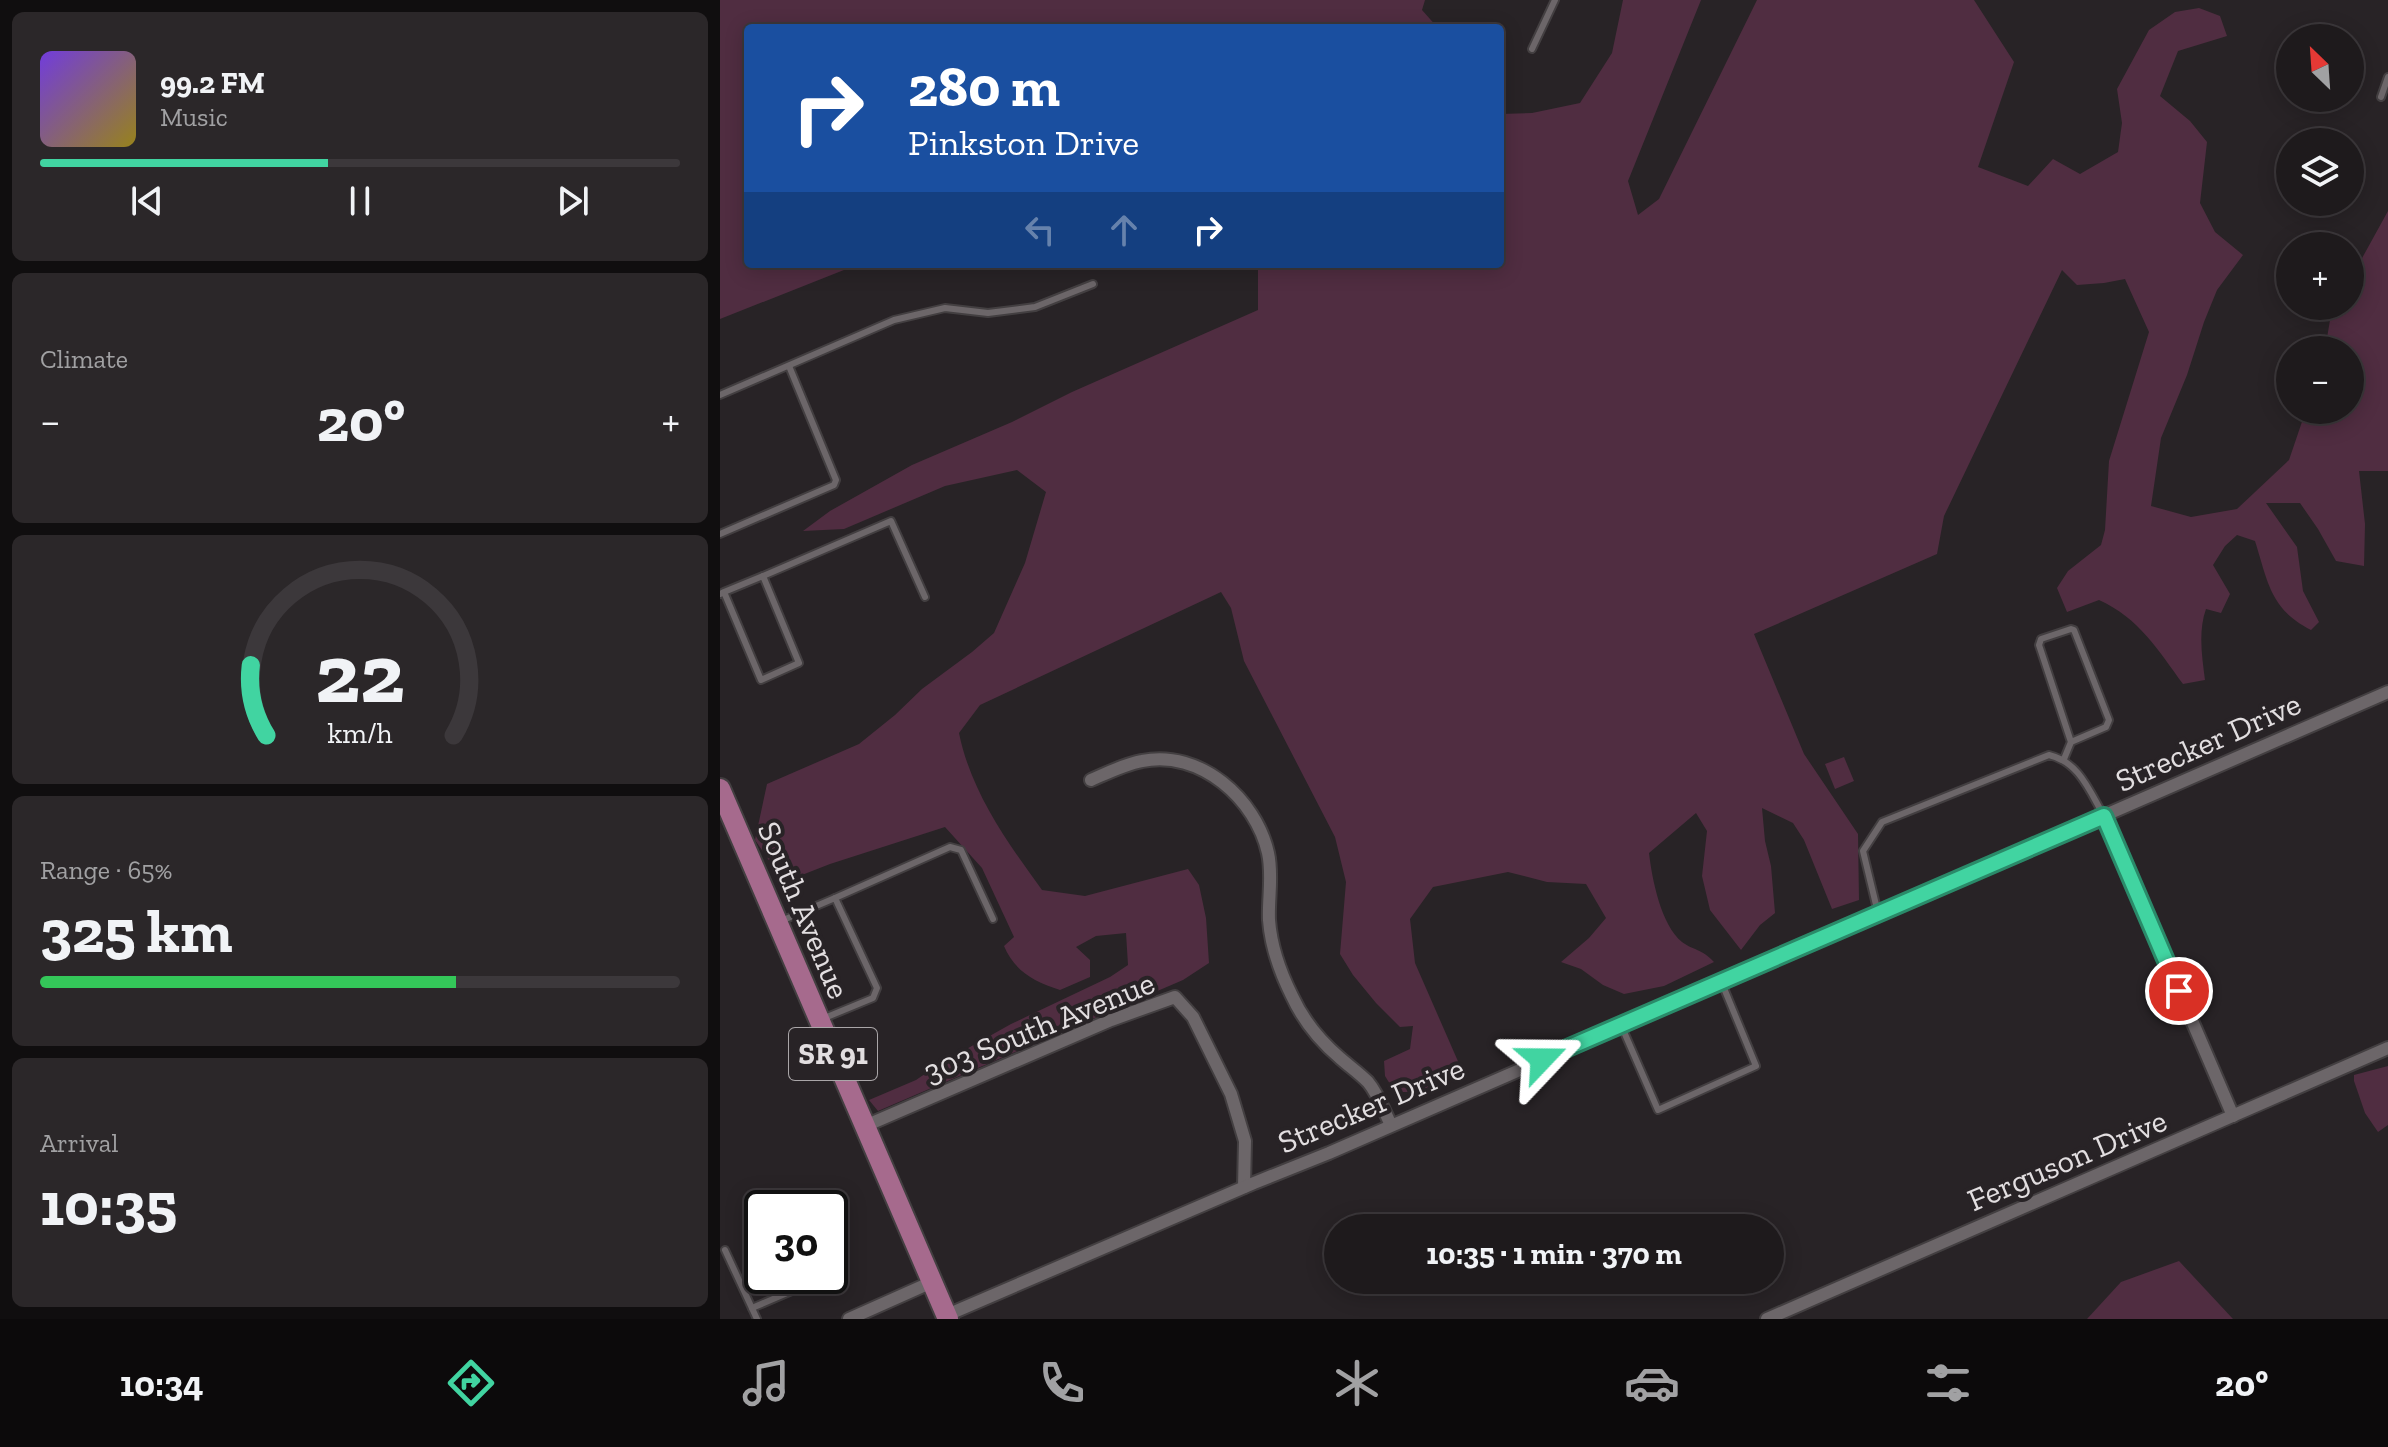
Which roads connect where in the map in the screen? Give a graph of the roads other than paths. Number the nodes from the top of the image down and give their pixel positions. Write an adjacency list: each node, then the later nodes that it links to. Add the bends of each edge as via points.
1 (1555, 0): 2 (lane)
2 (1532, 49)
3 (2388, 77): 4 (lane)
4 (2381, 97)
5 (1093, 284): 6 (lane, via 1035,307 988,313 945,308 894,320)
6 (789, 366): 7 (lane); 8 (lane, via 834,485)
7 (720, 395)
8 (720, 534)
9 (763, 576): 10 (lane); 10 (lane, via 799,663 761,680); 11 (lane, via 891,521)
10 (722, 593)
11 (925, 597)
12 (2388, 692): 17 (street, Strecker Drive)
13 (2071, 742): 13 (lane, via 2039,645 2041,639 2071,629 2109,720 2106,727); 14 (lane)
14 (2064, 759): 17 (lane); 19 (lane, via 2049,755 1882,822 1863,851)
15 (1091, 780): 27 (street, via 1142,761 1170,761 1198,769 1237,794 1255,818 1268,850 1271,933 1288,987 1326,1046 1368,1082)
16 (720, 789): 21 (main road, South Avenue / SR 91)
17 (2104, 816): 19 (street, Strecker Drive); 26 (street)
18 (835, 898): 20 (lane, via 950,847 961,850); 21 (lane); 23 (lane, via 877,988 873,998)
19 (1878, 913): 22 (street, Strecker Drive)
20 (993, 919)
21 (777, 922): 23 (main road, South Avenue / SR 91)
22 (1721, 981): 24 (street, Strecker Drive); 24 (lane, via 1756,1066 1658,1110)
23 (819, 1021): 28 (main road, South Avenue / SR 91)
24 (1621, 1025): 27 (street, Strecker Drive)
25 (2388, 1048): 26 (street, Ferguson Drive)
26 (2233, 1116): 37 (street, Ferguson Drive)
27 (1391, 1125): 29 (street, Strecker Drive)
28 (865, 1126): 29 (street, 303 South Avenue, via 1175,997 1193,1017 1231,1094 1245,1141); 31 (main road, South Avenue / SR 91)
29 (1244, 1187): 34 (street, Strecker Drive)
30 (725, 1250): 33 (lane)
31 (932, 1282): 34 (main road, South Avenue / SR 91); 36 (street)
32 (784, 1294): 33 (lane)
33 (752, 1308): 35 (lane)
34 (947, 1317)
35 (757, 1319)
36 (849, 1319)
37 (1767, 1319)

